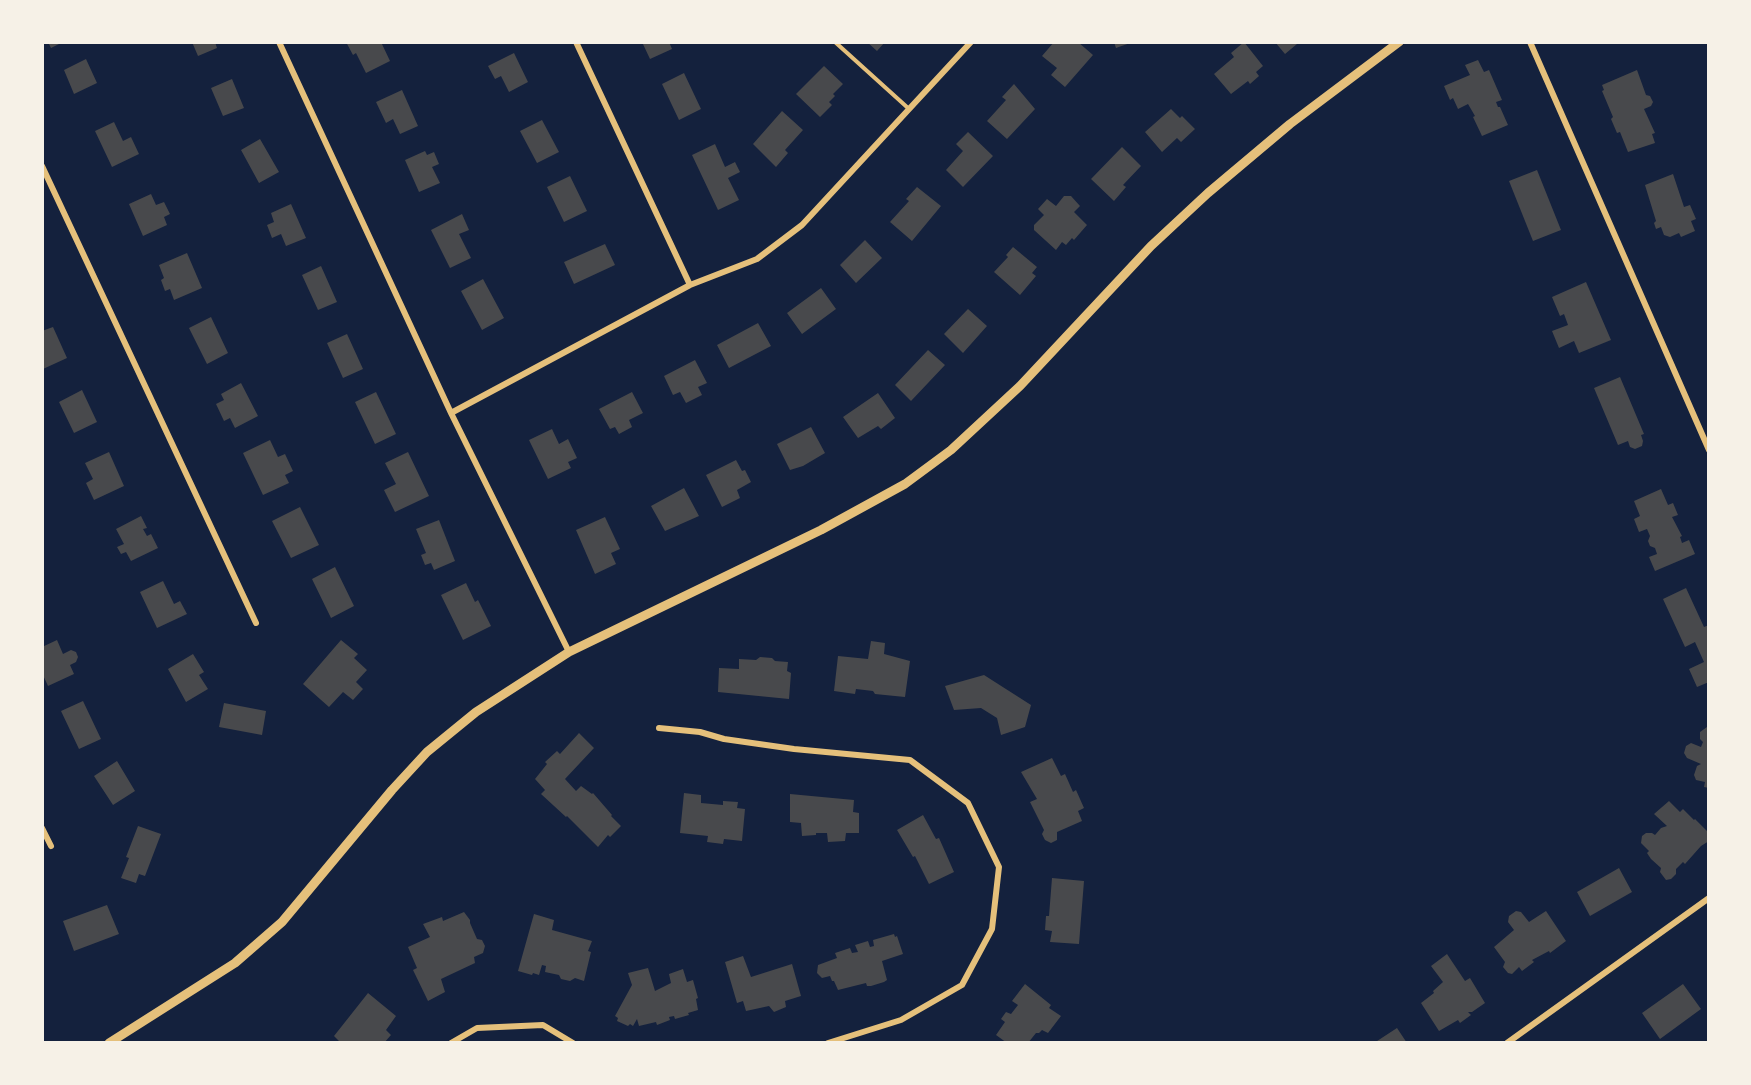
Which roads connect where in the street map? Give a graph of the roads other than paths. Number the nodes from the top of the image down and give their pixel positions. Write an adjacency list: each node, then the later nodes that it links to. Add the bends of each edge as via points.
1 (279, 42): 10 (street)
2 (576, 42): 9 (street)
3 (835, 42): 7 (lane)
4 (971, 42): 7 (street)
5 (1399, 42): 13 (street, via 1290,124 1208,193 1151,246 1020,386 951,450 905,484 821,530)
6 (1530, 42): 11 (street)
7 (908, 108): 9 (street, via 802,225 757,259)
8 (42, 166): 12 (street)
9 (690, 285): 10 (street)
10 (451, 413): 13 (street)
11 (1709, 450)
12 (256, 622)
13 (569, 652): 18 (street, via 476,712 427,752 282,922 235,963)
14 (659, 728): 21 (street, via 794,749 910,760 968,803 999,867 992,929 962,985 901,1020)
15 (42, 828): 16 (street)
16 (51, 846)
17 (1709, 898): 22 (street)
18 (109, 1043)
19 (451, 1043): 20 (street, via 477,1028 543,1025)
20 (573, 1043)
21 (828, 1043)
22 (1508, 1043)

